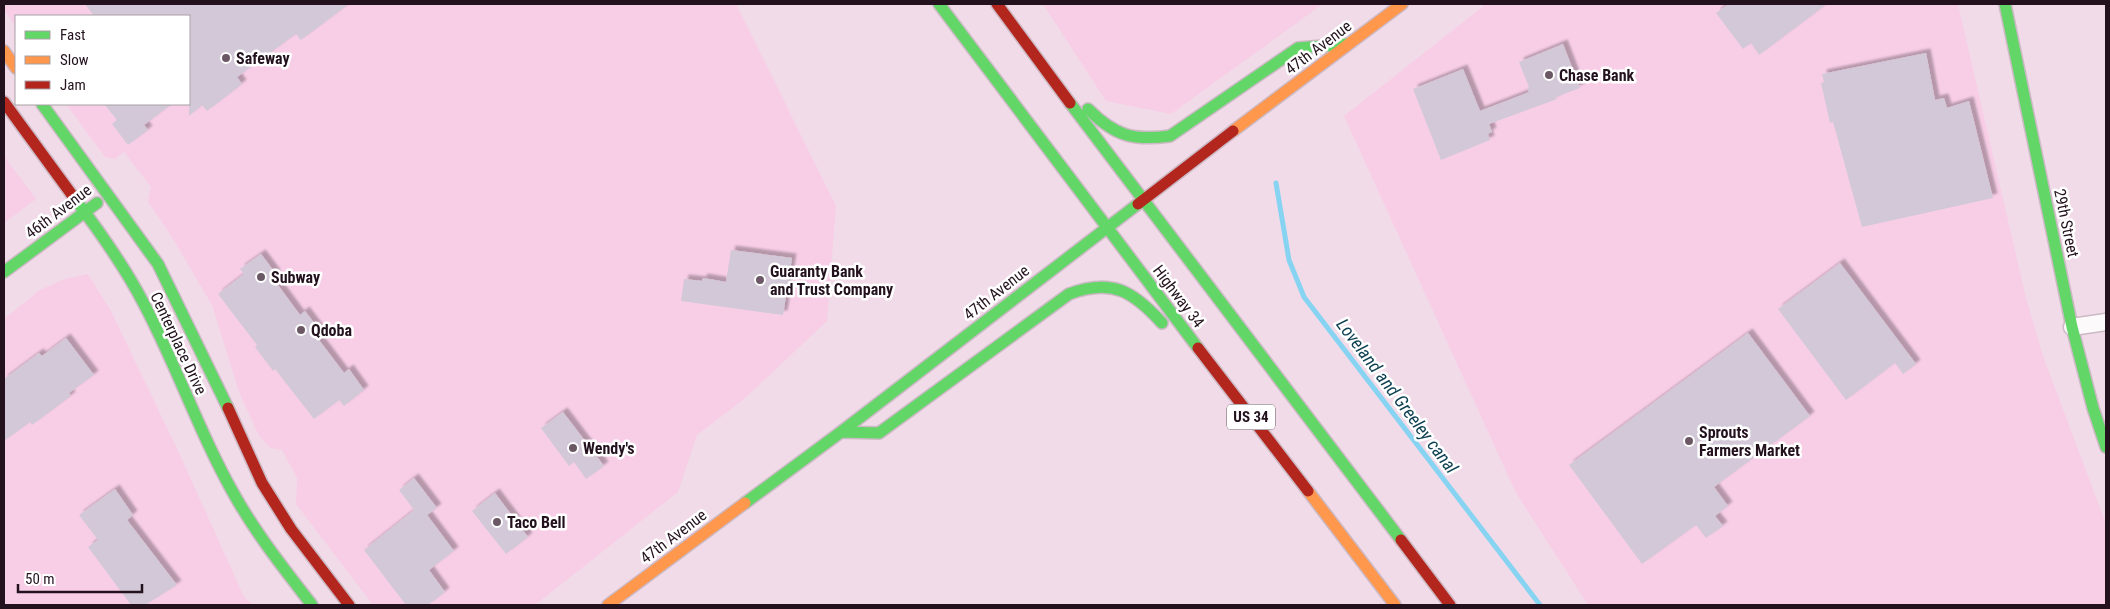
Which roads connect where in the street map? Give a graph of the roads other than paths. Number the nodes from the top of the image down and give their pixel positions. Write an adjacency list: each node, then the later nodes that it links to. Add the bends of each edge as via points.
1 (939, 4): 13 (main road, Highway 34 / US 34)
2 (997, 4): 5 (main road, via 1089,111 1108,128 1125,137 1151,139 1170,136 1298,48); 11 (main road, Highway 34 / US 34)
3 (1402, 4): 5 (main road, 47th Avenue)
4 (2004, 4): 16 (main road, 29th Street)
5 (1348, 44): 11 (main road, 47th Avenue)
6 (4, 51): 7 (main road)
7 (15, 67)
8 (4, 102): 12 (main road, Centerplace Drive)
9 (43, 105): 10 (main road, Centerplace Drive)
10 (108, 194): 12 (main road, 46th Avenue); 21 (main road, Centerplace Drive, via 158,264 262,483 290,529)
11 (1142, 200): 13 (main road, 47th Avenue); 24 (main road, Highway 34 / US 34)
12 (85, 212): 14 (main road, 46th Avenue); 20 (main road, Centerplace Drive, via 145,305 235,496)
13 (1106, 228): 17 (main road, 47th Avenue); 19 (main road, Highway 34 / US 34)
14 (4, 272)
15 (2106, 322): 16 (street)
16 (2072, 327): 18 (main road, 29th Street)
17 (841, 432): 19 (main road, via 879,433 1069,294 1082,288 1105,285 1142,302); 22 (main road, 47th Avenue)
18 (2106, 447)
19 (1311, 496): 23 (main road, Highway 34 / US 34)
20 (312, 605)
21 (349, 605)
22 (608, 605)
23 (1395, 605)
24 (1450, 605)

